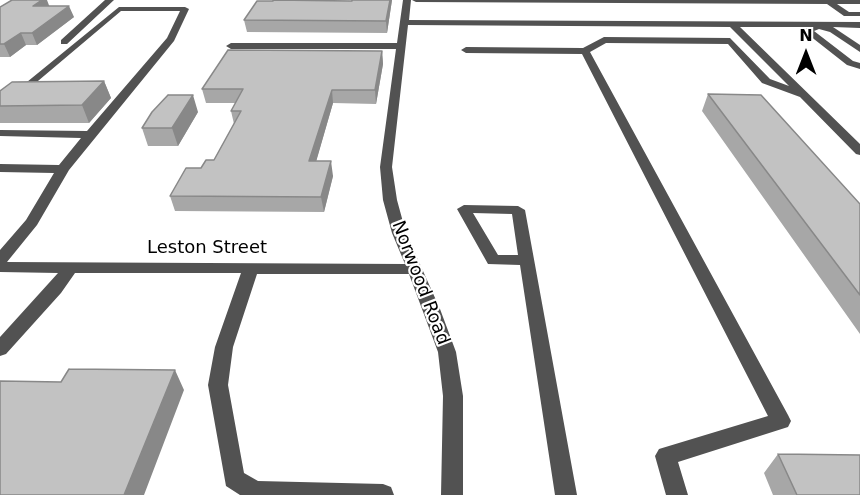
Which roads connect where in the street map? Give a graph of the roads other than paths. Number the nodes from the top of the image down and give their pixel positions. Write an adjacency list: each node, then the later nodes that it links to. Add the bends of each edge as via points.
1 (110, 0): 19 (street)
2 (407, 0): 8 (street, Norwood Road)
3 (416, 0): 4 (street)
4 (826, 1): 5 (street); 7 (street, via 847,14)
5 (860, 2)
6 (186, 4): 20 (street, via 119,9); 22 (street, via 171,39)
7 (860, 14)
8 (404, 22): 9 (street); 13 (street, Norwood Road)
9 (732, 24): 11 (street); 18 (street)
10 (860, 25): 11 (street)
11 (814, 26): 14 (street, via 833,30); 17 (street, via 808,30 850,63)
12 (231, 46): 13 (street)
13 (401, 46): 31 (street, Norwood Road, via 386,167 396,222)
14 (860, 49)
15 (466, 50): 16 (street)
16 (585, 51): 18 (street, via 604,40 730,41 766,81); 36 (street, via 781,421 666,456)
17 (860, 66)
18 (803, 95): 23 (street)
19 (0, 97)
20 (0, 110)
21 (0, 133): 22 (street)
22 (90, 135): 25 (street)
23 (860, 151)
24 (0, 168): 25 (street)
25 (63, 169): 26 (street, via 32,222)
26 (0, 260)
27 (527, 260): 27 (street, via 518,210 464,209 493,260); 35 (street)
28 (0, 267): 29 (street, Leston Street)
29 (71, 267): 30 (street, Leston Street); 32 (street)
30 (251, 268): 31 (street, Leston Street); 33 (street, via 224,347 218,385 234,479 256,492)
31 (414, 269): 34 (street, Norwood Road, via 447,352 453,396)
32 (0, 349)
33 (383, 495)
34 (452, 495)
35 (566, 495)
36 (677, 495)

